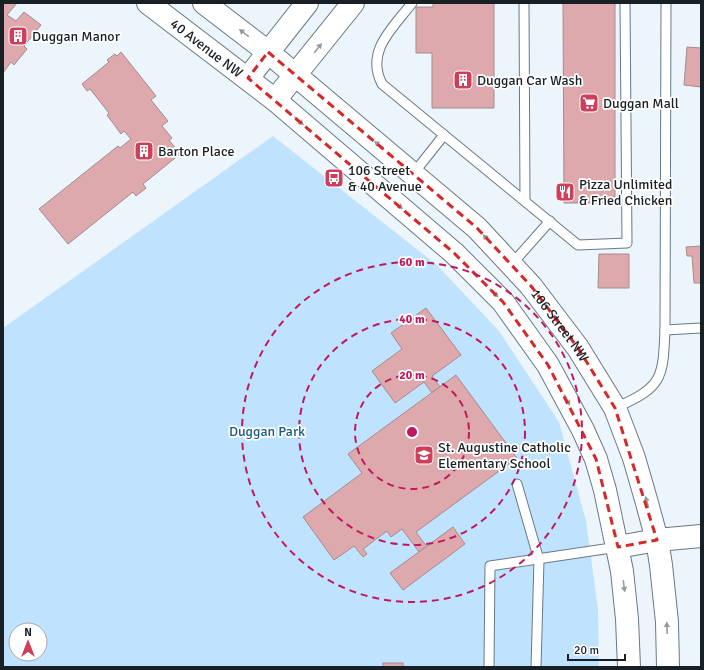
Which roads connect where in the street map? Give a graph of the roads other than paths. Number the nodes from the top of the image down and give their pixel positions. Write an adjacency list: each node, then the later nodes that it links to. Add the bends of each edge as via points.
1 (148, 3): 11 (street, 40 Avenue NW)
2 (204, 3): 9 (street, one-way to 2)
3 (307, 3): 9 (street)
4 (353, 3): 10 (street, one-way to 4)
5 (412, 3): 13 (lane, via 380,45 376,66 378,76 382,84)
6 (524, 3): 15 (lane)
7 (625, 3): 16 (lane, via 627,243 578,245)
8 (666, 3): 19 (lane)
9 (268, 52): 10 (street); 11 (street)
10 (296, 75): 12 (street); 14 (street, 106 Street NW, one-way to 10)
11 (248, 78): 12 (street)
12 (275, 100): 24 (street, one-way to 24, via 454,253 503,302 548,364 583,430 596,460)
13 (444, 135): 14 (lane); 15 (lane)
14 (413, 174): 17 (street, 106 Street NW, one-way to 14, via 477,228)
15 (525, 201): 16 (lane)
16 (550, 222): 17 (lane)
17 (511, 265): 20 (street, 106 Street NW, via 531,286 578,348)
18 (701, 328): 19 (lane)
19 (666, 330): 20 (lane, via 662,369 654,386 645,394)
20 (615, 408): 23 (street, 106 Street NW, one-way to 20, via 634,458)
21 (516, 484): 25 (lane)
22 (701, 536): 23 (street)
23 (657, 540): 24 (street); 29 (street, 106 Street NW, one-way to 23, via 667,622)
24 (618, 547): 25 (lane); 28 (street, one-way to 28, via 624,586)
25 (539, 560): 26 (lane, via 490,566); 27 (lane)
26 (489, 667)
27 (536, 667)
28 (629, 667)
29 (668, 667)

